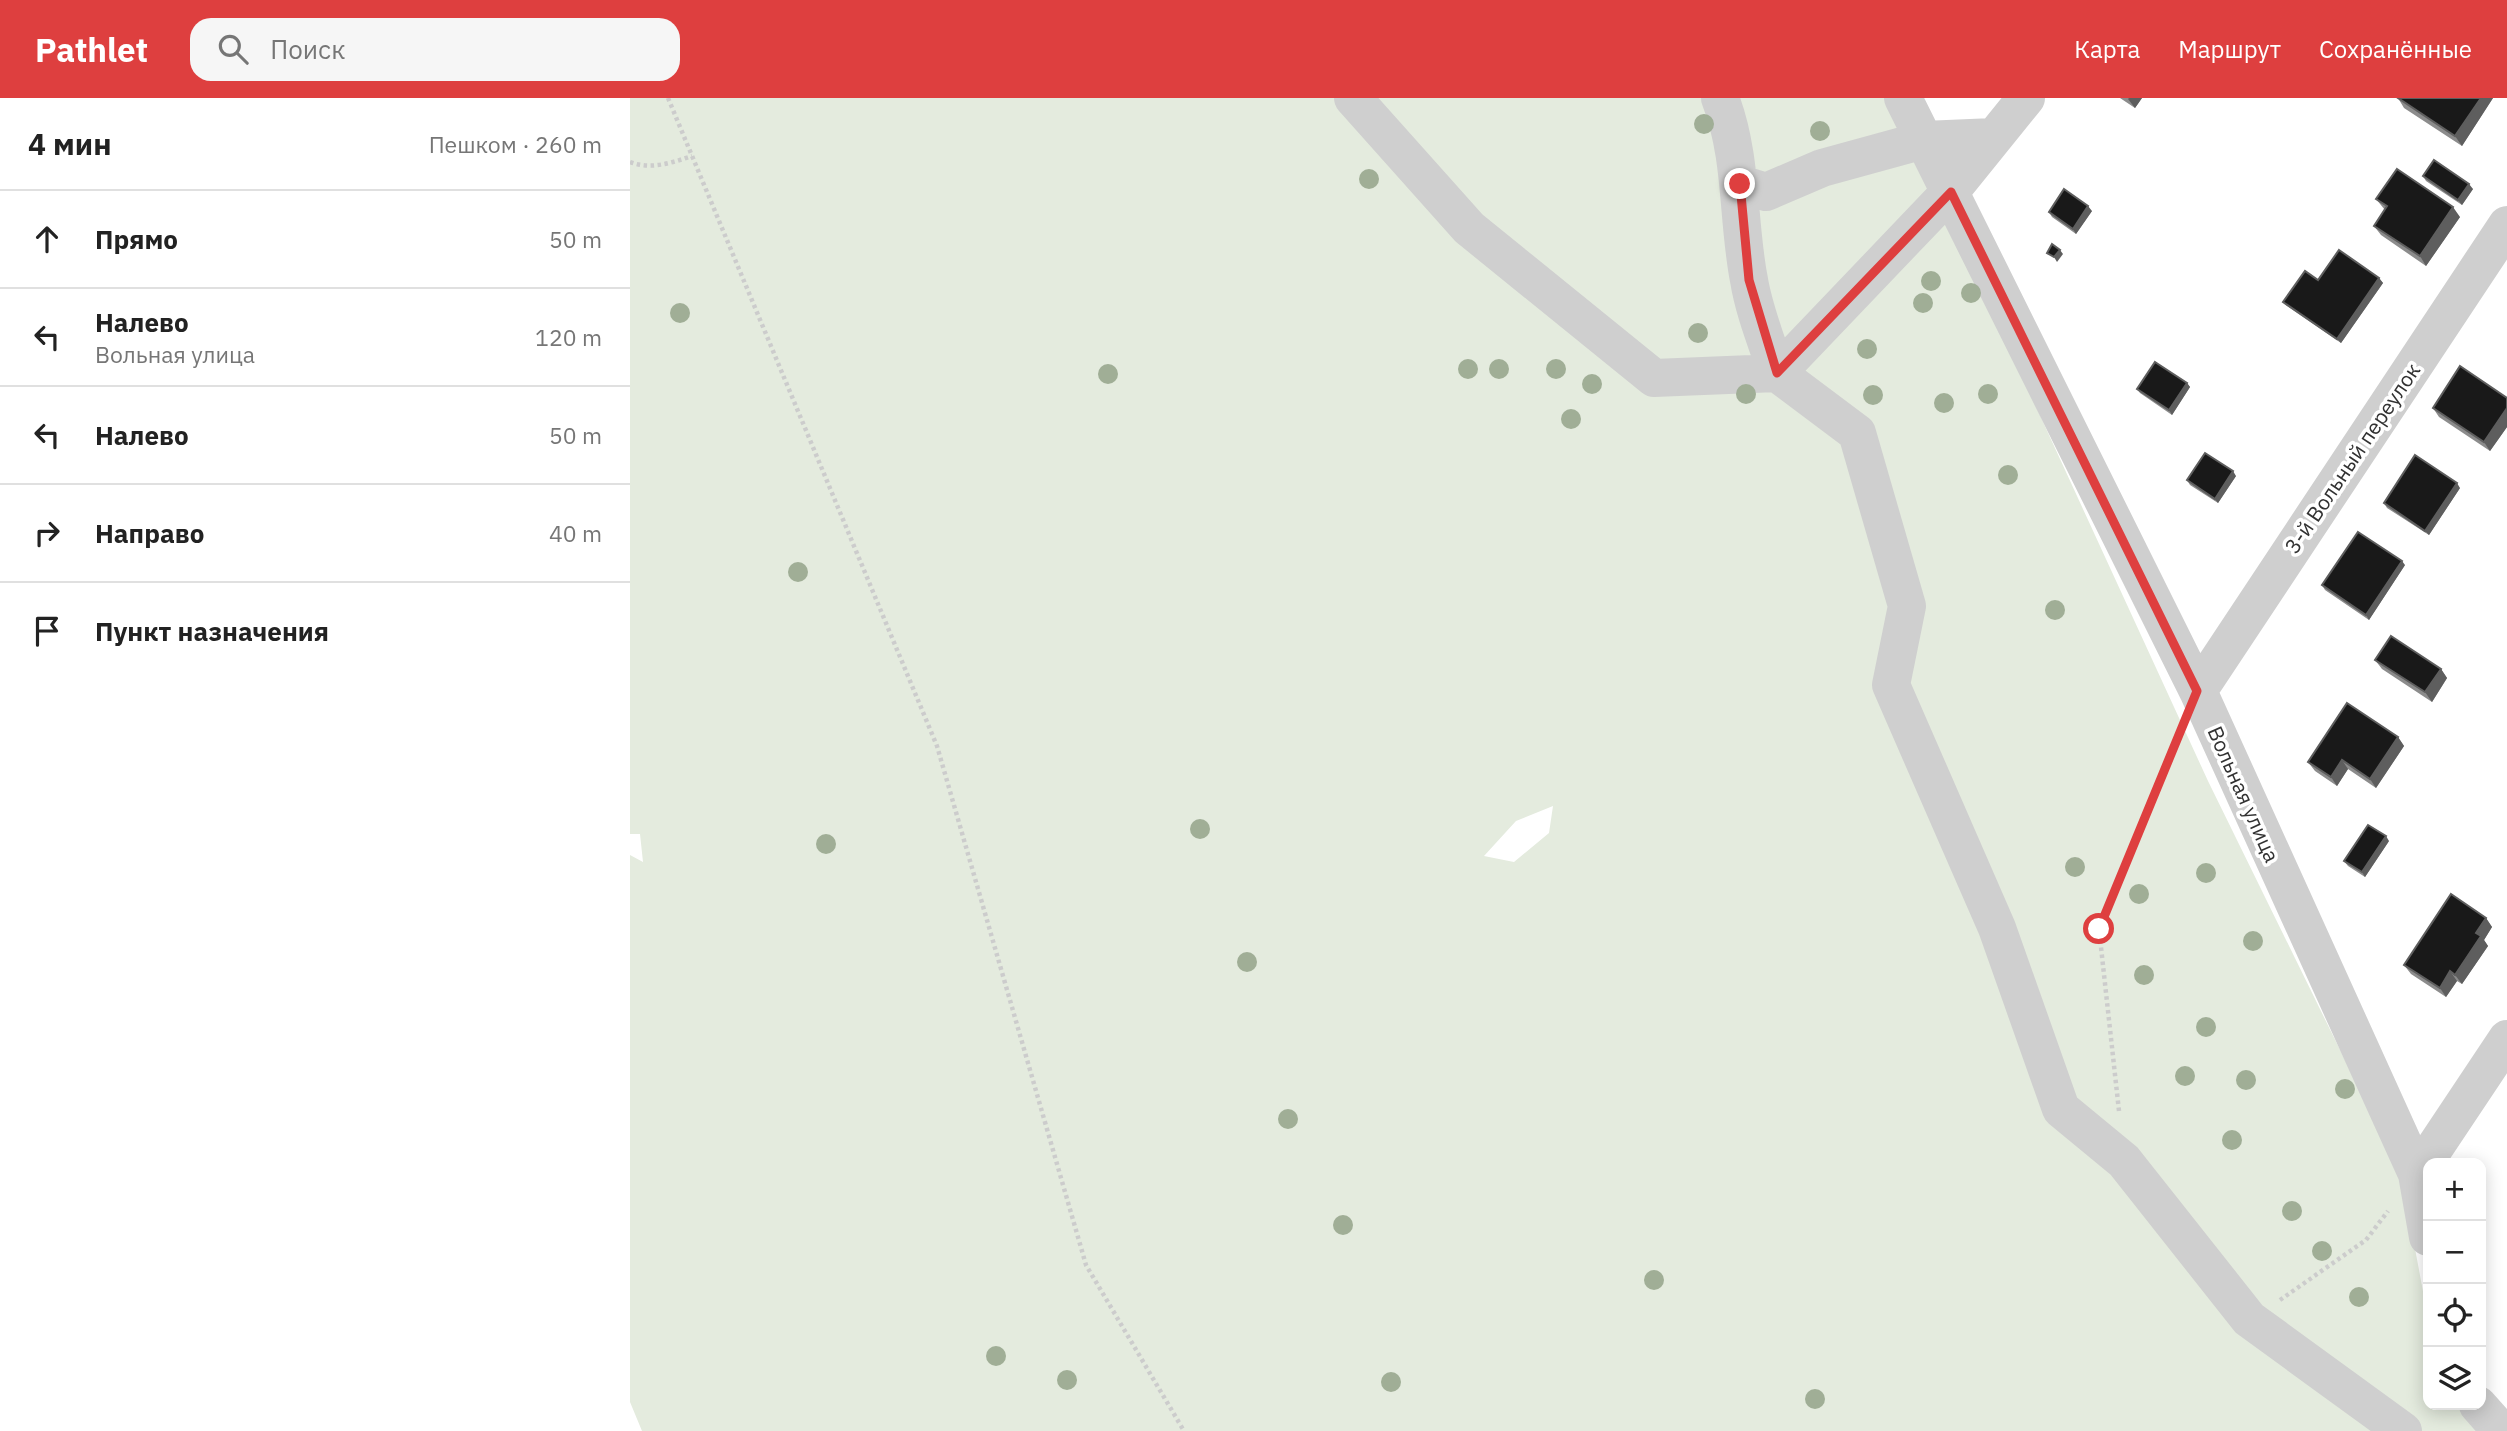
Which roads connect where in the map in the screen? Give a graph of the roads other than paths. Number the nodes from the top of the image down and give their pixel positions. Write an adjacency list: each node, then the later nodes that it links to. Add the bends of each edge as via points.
1 (1353, 98): 10 (street, via 1469,228 1654,378)
2 (1720, 98): 7 (street, via 1730,123)
3 (1903, 98): 6 (street, Вольная улица)
4 (2026, 98): 5 (street)
5 (1994, 137): 6 (street); 8 (street)
6 (1924, 140): 7 (street, via 1822,168 1766,192); 8 (street, Вольная улица)
7 (1740, 184): 10 (street, via 1749,280)
8 (1951, 192): 10 (street); 11 (street, Вольная улица)
9 (2507, 225): 11 (street, 3-й Вольный переулок)
10 (1777, 373): 16 (street, via 1857,433 1907,606 1891,685 1997,928 2061,1109 2124,1161 2249,1319)
11 (2197, 691): 13 (street, Вольная улица)
12 (2507, 1039): 13 (street)
13 (2417, 1174): 14 (street, Вольная улица)
14 (2425, 1221)
15 (2482, 1410): 17 (street)
16 (2403, 1431)
17 (2501, 1431)

